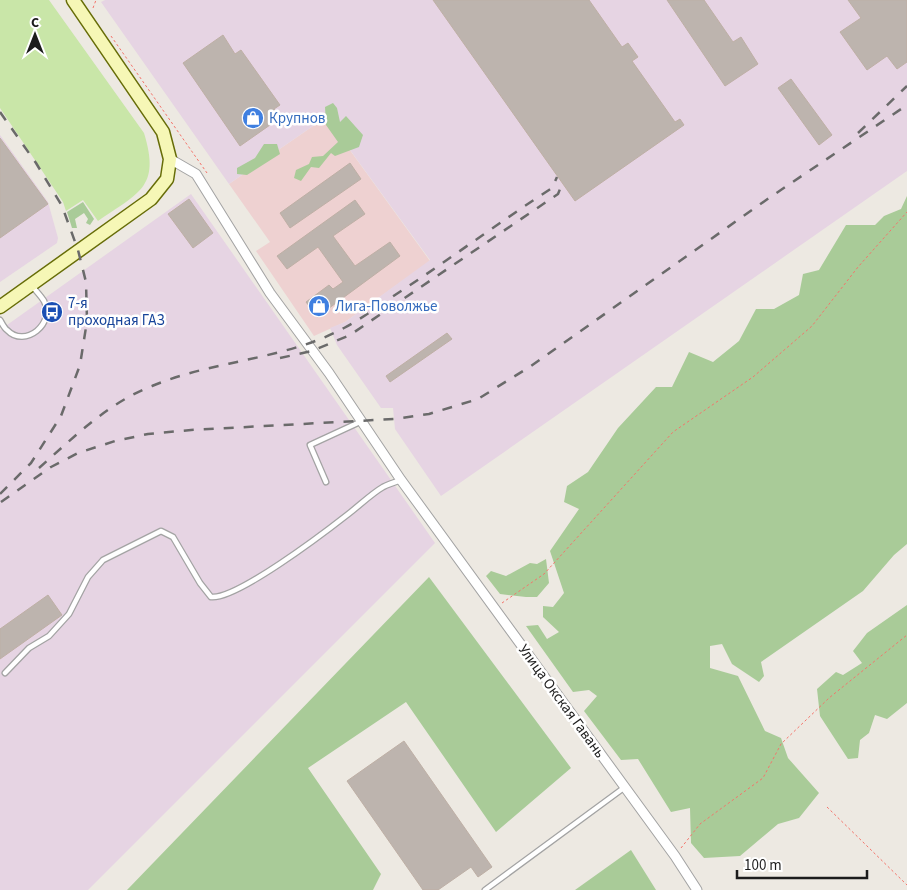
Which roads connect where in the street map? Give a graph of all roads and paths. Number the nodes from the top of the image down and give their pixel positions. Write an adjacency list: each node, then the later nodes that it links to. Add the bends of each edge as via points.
1 (73, 0): 5 (street, via 164,132)
2 (96, 0): 3 (path)
3 (92, 9)
4 (109, 32): 6 (path)
5 (170, 159): 8 (street, via 167,179 151,199); 11 (street, Улица Окская Гавань, via 196,174 270,293)
6 (207, 173)
7 (907, 212): 14 (path, via 812,326 753,377 673,432 544,574)
8 (31, 285): 9 (street); 10 (lane, via 45,302 46,322 26,337 7,331)
9 (0, 307)
10 (0, 320)
11 (362, 422): 12 (street, Улица Окская Гавань); 13 (lane, via 310,445)
12 (401, 480): 14 (street, Улица Окская Гавань); 16 (lane, via 383,487 258,578 217,598 211,597 200,583 173,537 161,530 103,560 88,577 69,614 49,636 29,648)
13 (326, 482)
14 (495, 608): 17 (street, Улица Окская Гавань)
15 (907, 635): 19 (path, via 829,698 781,744 763,778 700,824)
16 (5, 673)
17 (625, 787): 19 (street, Улица Окская Гавань); 21 (lane)
18 (827, 807): 20 (path)
19 (675, 856): 22 (street, Улица Окская Гавань)
20 (907, 885)
21 (484, 890)
22 (697, 890)

